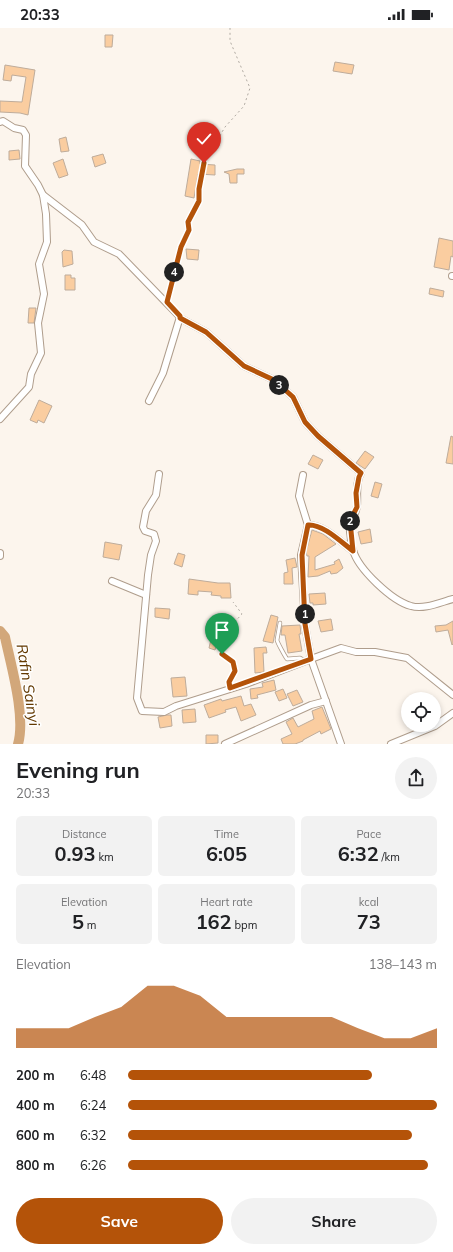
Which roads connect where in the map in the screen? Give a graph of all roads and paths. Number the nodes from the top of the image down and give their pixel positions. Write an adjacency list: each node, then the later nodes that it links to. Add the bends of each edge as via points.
1 (230, 28): 4 (path, via 230,41 250,88 244,106 225,127 204,163 199,201 188,222 189,230 181,247)
2 (0, 122): 3 (street, via 23,130 26,135 25,166)
3 (42, 195): 4 (street, via 82,225 94,242 119,254); 7 (street, via 47,242 39,264 44,294 38,323 41,353 31,374 29,386)
4 (167, 302): 5 (street)
5 (180, 318): 6 (street, via 163,373); 11 (street, via 206,332 244,366 274,380 293,397 305,422 361,473 356,493 357,507 350,521)
6 (149, 401)
7 (0, 419)
8 (159, 474): 15 (street, via 156,495 146,511 143,527 145,531 154,534 156,541 150,555)
9 (303, 475): 10 (street, via 299,496)
10 (308, 525): 11 (street, via 324,530); 19 (street, via 302,555)
11 (353, 551): 16 (street, via 364,568 394,599 421,607)
12 (0, 553): 13 (street)
13 (0, 556)
14 (112, 581): 15 (street)
15 (146, 595): 20 (street, via 137,698 142,711 164,712)
16 (453, 599)
17 (233, 602): 20 (path, via 242,614 231,626 222,654 233,662 235,671 229,682)
18 (280, 623): 19 (lane, via 277,640 284,656 287,659)
19 (308, 660): 20 (street); 21 (street, via 341,648 407,658); 22 (street)
20 (230, 688)
21 (453, 695)
22 (326, 701): 24 (street, via 311,705); 25 (street)
23 (453, 713): 26 (street, via 435,726)
24 (225, 744)
25 (341, 744)
26 (391, 744)

